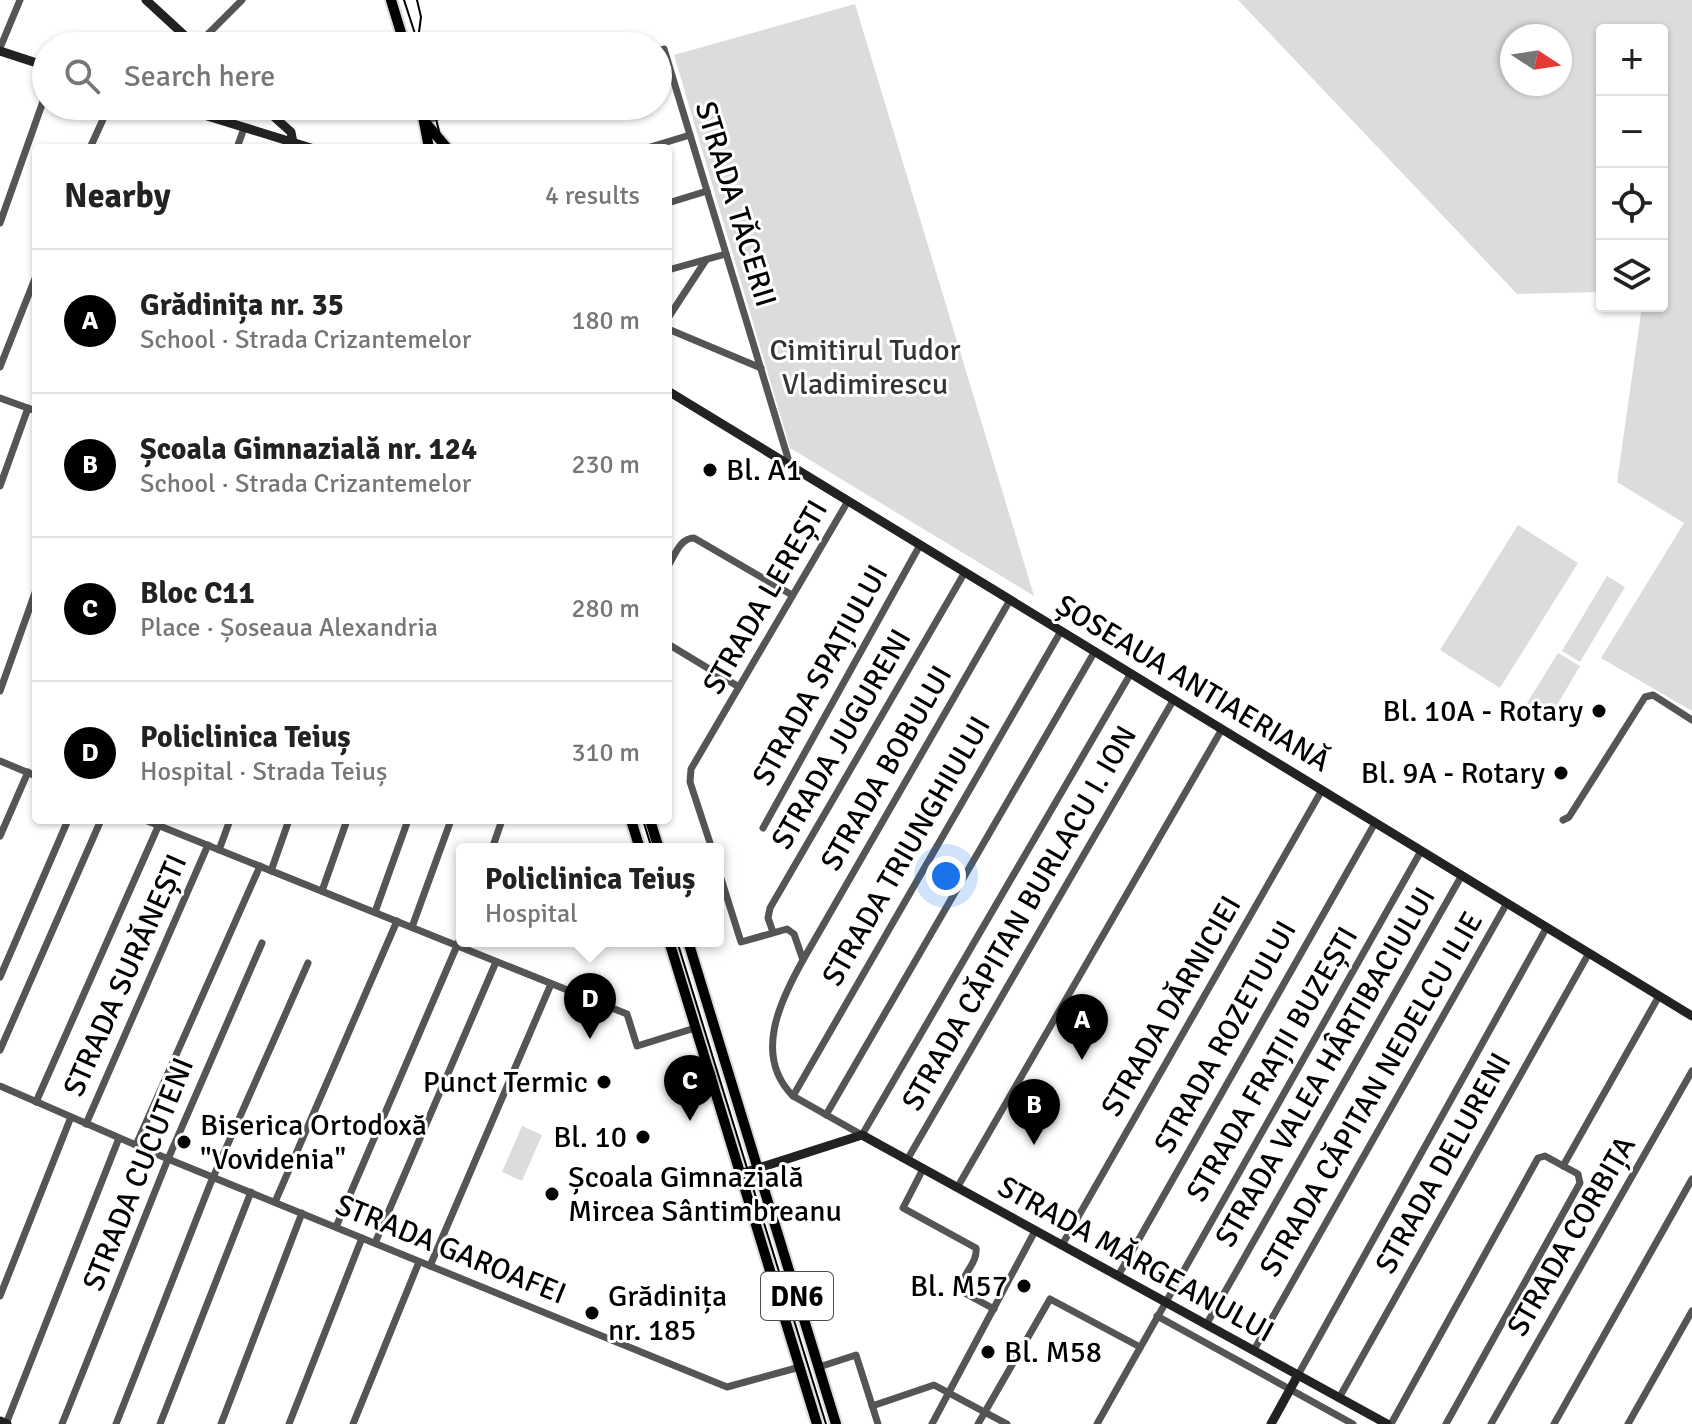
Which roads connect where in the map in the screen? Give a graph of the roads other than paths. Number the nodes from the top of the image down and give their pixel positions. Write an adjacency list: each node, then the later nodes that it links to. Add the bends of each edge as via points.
1 (20, 0): 8 (street)
2 (242, 0): 6 (street)
3 (391, 0): 7 (main road)
4 (154, 2): 5 (main road)
5 (183, 32)
6 (210, 32)
7 (401, 32)
8 (0, 50): 9 (main road)
9 (32, 61)
10 (672, 82): 18 (street, STRADA TĂCERII)
11 (36, 120): 28 (street)
12 (103, 120): 19 (street)
13 (219, 120): 17 (main road)
14 (278, 120): 22 (main road, via 291,132)
15 (428, 120): 16 (street)
16 (424, 121): 23 (main road); 24 (main road)
17 (244, 128): 20 (street); 21 (main road)
18 (690, 135): 25 (street); 26 (street, STRADA TĂCERII)
19 (92, 144)
20 (238, 144)
21 (289, 144)
22 (292, 144)
23 (428, 144)
24 (444, 144)
25 (660, 144)
26 (707, 191): 27 (street); 29 (street, STRADA TĂCERII)
27 (672, 202)
28 (0, 223)
29 (726, 254): 30 (street); 36 (street, STRADA TĂCERII)
30 (706, 260): 31 (street); 33 (street)
31 (672, 269)
32 (32, 286): 35 (street)
33 (672, 312)
34 (672, 331): 36 (street)
35 (0, 367)
36 (761, 368): 40 (street, STRADA TĂCERII)
37 (672, 393): 40 (main road, ȘOSEAUA ANTIAERIANĂ)
38 (0, 398): 39 (street)
39 (32, 410): 41 (street)
40 (790, 465): 42 (main road, ȘOSEAUA ANTIAERIANĂ)
41 (0, 486)
42 (848, 501): 43 (main road, ȘOSEAUA ANTIAERIANĂ); 46 (street, STRADA LEREȘTI)
43 (920, 545): 45 (main road, ȘOSEAUA ANTIAERIANĂ); 73 (street, STRADA SPAȚIULUI)
44 (672, 559): 46 (street, via 686,538 694,538)
45 (965, 572): 47 (main road, ȘOSEAUA ANTIAERIANĂ); 90 (street, STRADA JUGURENI, via 770,908)
46 (792, 595): 53 (street, STRADA LEREȘTI)
47 (1010, 600): 49 (main road, ȘOSEAUA ANTIAERIANĂ); 98 (street, STRADA BOBULUI)
48 (32, 601): 54 (street)
49 (1061, 631): 51 (main road, ȘOSEAUA ANTIAERIANĂ); 109 (street, STRADA TRIUNGHIULUI)
50 (672, 646): 53 (street)
51 (1095, 651): 52 (main road, ȘOSEAUA ANTIAERIANĂ); 112 (street)
52 (1131, 673): 55 (main road, ȘOSEAUA ANTIAERIANĂ); 115 (street)
53 (739, 687): 76 (street, STRADA LEREȘTI, via 689,775)
54 (0, 691)
55 (1174, 699): 57 (main road, ȘOSEAUA ANTIAERIANĂ); 119 (street, STRADA CĂPITAN BURLACU I. ION)
56 (1692, 720): 61 (street, via 1653,695 1645,697)
57 (1222, 729): 60 (main road, ȘOSEAUA ANTIAERIANĂ); 126 (street)
58 (0, 761): 59 (street)
59 (32, 774): 74 (street)
60 (1322, 790): 62 (main road, ȘOSEAUA ANTIAERIANĂ); 134 (street, STRADA DĂRNICIEI)
61 (1563, 820)
62 (1375, 823): 79 (main road, ȘOSEAUA ANTIAERIANĂ); 137 (street, STRADA ROZETULUI)
63 (66, 824): 101 (street)
64 (99, 824): 106 (street)
65 (160, 824): 111 (street)
66 (162, 824): 77 (street)
67 (229, 824): 78 (street)
68 (288, 824): 81 (street)
69 (346, 824): 84 (street)
70 (407, 824): 86 (street)
71 (450, 824): 88 (street)
72 (501, 824): 75 (street)
73 (763, 828)
74 (0, 836)
75 (494, 843)
76 (709, 843)
77 (208, 845): 78 (street); 114 (street, STRADA SURĂNEȘTI)
78 (219, 850): 80 (street)
79 (1421, 851): 82 (main road, ȘOSEAUA ANTIAERIANĂ); 139 (street, STRADA FRAȚII BUZEȘTI)
80 (260, 866): 81 (street); 117 (street)
81 (271, 871): 84 (street)
82 (1462, 875): 85 (main road, ȘOSEAUA ANTIAERIANĂ); 143 (street, STRADA VALEA HÂRTIBACIULUI)
83 (724, 888): 90 (street, via 741,942)
84 (322, 891): 86 (street)
85 (1507, 903): 89 (main road, ȘOSEAUA ANTIAERIANĂ); 145 (street, STRADA CĂPITAN NEDELCU ILIE)
86 (375, 912): 87 (street)
87 (397, 921): 88 (street); 128 (street)
88 (412, 927): 92 (street)
89 (1547, 927): 97 (main road, ȘOSEAUA ANTIAERIANĂ); 148 (street)
90 (773, 932): 98 (street, via 791,930)
91 (262, 943): 118 (street, STRADA CUCUTENI)
92 (456, 946)
93 (457, 947): 130 (street)
94 (459, 947): 99 (street)
95 (671, 947): 105 (main road, DN6)
96 (690, 947): 121 (main road, DN6)
97 (1589, 953): 103 (main road, ȘOSEAUA ANTIAERIANĂ); 151 (street, STRADA DELURENI)
98 (803, 960): 109 (street, via 773,1035 775,1066)
99 (496, 962): 102 (street); 133 (street)
100 (308, 963): 124 (street)
101 (0, 977)
102 (551, 984): 105 (street, via 627,1014 637,1046); 136 (street)
103 (1659, 996): 104 (main road, ȘOSEAUA ANTIAERIANĂ); 120 (street)
104 (1692, 1016)
105 (695, 1028): 123 (main road, DN6)
106 (0, 1050)
107 (1692, 1071): 173 (street, STRADA CORBIȚA)
108 (2, 1087): 110 (street); 111 (street, STRADA GAROAFEI)
109 (793, 1096): 112 (street, STRADA MĂRGEANULUI)
110 (0, 1097)
111 (36, 1102): 113 (street, STRADA GAROAFEI)
112 (826, 1115): 115 (street, STRADA MĂRGEANULUI)
113 (71, 1117): 114 (street, STRADA GAROAFEI); 138 (street)
114 (86, 1124): 116 (street, STRADA GAROAFEI)
115 (862, 1135): 119 (main road, STRADA MĂRGEANULUI); 121 (main road)
116 (119, 1138): 117 (street, STRADA GAROAFEI); 155 (street)
117 (136, 1145): 118 (street, STRADA GAROAFEI)
118 (168, 1159): 124 (street, STRADA GAROAFEI); 156 (street, STRADA CUCUTENI)
119 (907, 1160): 122 (main road, STRADA MĂRGEANULUI)
120 (1563, 1166): 171 (street, via 1545,1156 1538,1158); 172 (street, via 1580,1176 1580,1183)
121 (759, 1168): 123 (main road); 147 (main road, DN6)
122 (923, 1169): 126 (main road, STRADA MĂRGEANULUI); 140 (street, via 903,1208 976,1248 961,1291)
123 (740, 1174): 146 (main road, DN6)
124 (214, 1177): 127 (street, STRADA GAROAFEI); 157 (street)
125 (1692, 1179): 174 (street)
126 (957, 1188): 131 (main road, STRADA MĂRGEANULUI)
127 (251, 1192): 128 (street, STRADA GAROAFEI); 158 (street)
128 (275, 1202): 129 (street, STRADA GAROAFEI)
129 (302, 1213): 130 (street, STRADA GAROAFEI); 159 (street)
130 (336, 1227): 132 (street, STRADA GAROAFEI)
131 (1035, 1231): 134 (main road, STRADA MĂRGEANULUI); 140 (street)
132 (362, 1238): 133 (street, STRADA GAROAFEI); 160 (street)
133 (375, 1243): 135 (street, STRADA GAROAFEI)
134 (1062, 1245): 137 (main road, STRADA MĂRGEANULUI)
135 (419, 1262): 136 (street, STRADA GAROAFEI); 161 (street)
136 (430, 1266): 146 (street, STRADA GAROAFEI, via 727,1387)
137 (1118, 1276): 139 (main road, STRADA MĂRGEANULUI)
138 (0, 1296)
139 (1165, 1302): 142 (street, STRADA FRAȚII BUZEȘTI); 143 (main road, STRADA MĂRGEANULUI)
140 (994, 1309): 150 (street)
141 (1692, 1311): 175 (street)
142 (1157, 1316): 144 (street, STRADA FRAȚII BUZEȘTI); 149 (street, STRADA MĂRGEANULUI)
143 (1206, 1325): 145 (main road, STRADA MĂRGEANULUI)
144 (1140, 1347): 153 (street, via 1050,1299); 168 (street, STRADA FRAȚII BUZEȘTI)
145 (1254, 1350): 148 (main road, STRADA MĂRGEANULUI)
146 (800, 1367): 162 (main road, DN6)
147 (819, 1367): 152 (street, via 856,1355); 163 (main road, DN6)
148 (1298, 1375): 149 (main road); 151 (main road, STRADA MĂRGEANULUI)
149 (1290, 1389): 169 (main road); 170 (street, STRADA MĂRGEANULUI)
150 (949, 1392): 152 (street, via 928,1386); 153 (street); 165 (street)
151 (1339, 1398): 171 (main road, STRADA MĂRGEANULUI)
152 (872, 1406): 164 (street)
153 (985, 1412): 166 (street); 167 (street)
154 (0, 1421): 155 (main road)
155 (7, 1424)
156 (62, 1424)
157 (116, 1424)
158 (160, 1424)
159 (221, 1424)
160 (289, 1424)
161 (353, 1424)
162 (817, 1424)
163 (836, 1424)
164 (878, 1424)
165 (932, 1424)
166 (978, 1424)
167 (1007, 1424)
168 (1097, 1424)
169 (1271, 1424)
170 (1353, 1424)
171 (1389, 1424)
172 (1446, 1424)
173 (1491, 1424)
174 (1554, 1424)
175 (1628, 1424)

